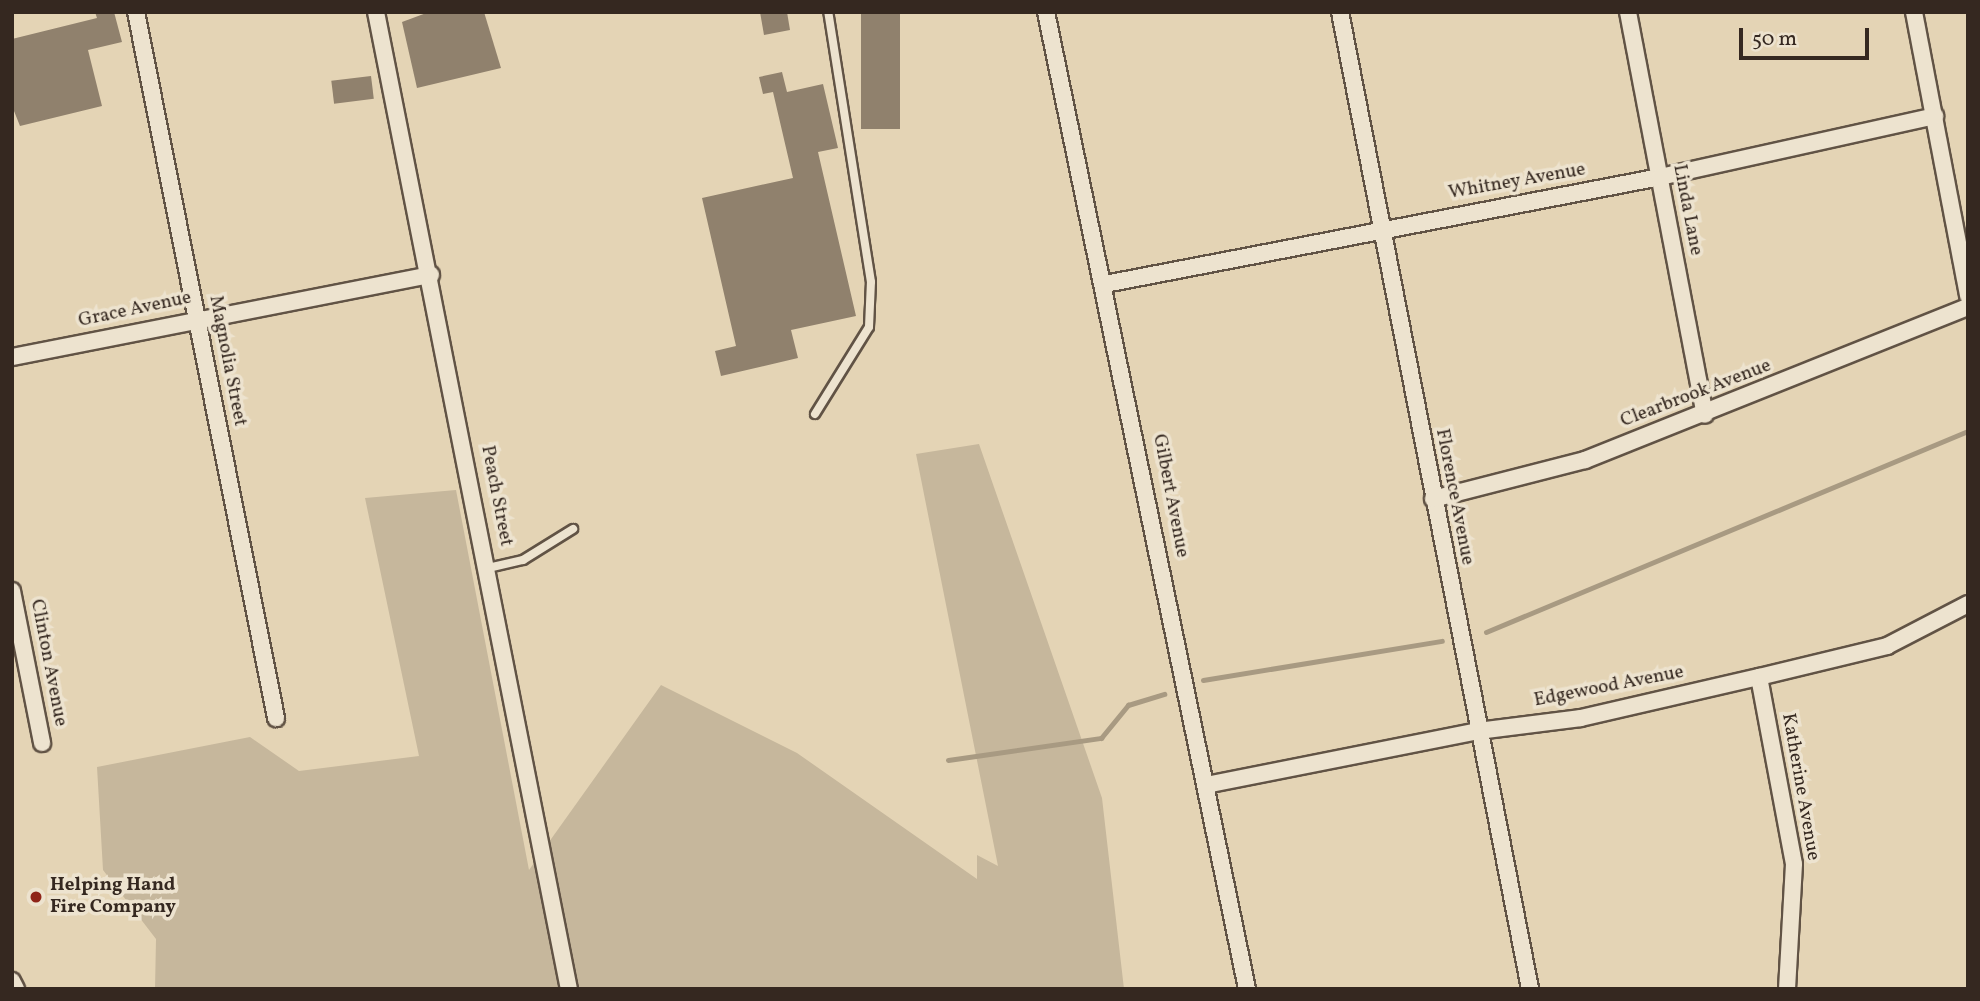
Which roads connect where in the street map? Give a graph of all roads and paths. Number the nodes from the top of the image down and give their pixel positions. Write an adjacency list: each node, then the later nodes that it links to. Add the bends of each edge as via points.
1 (136, 12): 15 (street, Magnolia Street)
2 (376, 12): 11 (street, Peach Street)
3 (828, 12): 17 (lane, via 871,282 869,327)
4 (1046, 12): 12 (street, Gilbert Avenue)
5 (1340, 12): 10 (street, Florence Avenue)
6 (1628, 12): 9 (street, Linda Lane)
7 (1914, 12): 8 (street)
8 (1935, 116): 9 (street, Whitney Avenue); 13 (street)
9 (1660, 177): 10 (street, Whitney Avenue); 18 (street, Linda Lane)
10 (1382, 228): 12 (street, Whitney Avenue); 19 (street, Florence Avenue)
11 (431, 275): 15 (street, Grace Avenue); 21 (street, Peach Street)
12 (1105, 284): 28 (street, Gilbert Avenue)
13 (1968, 296)
14 (1968, 307): 18 (street, Clearbrook Avenue)
15 (197, 319): 16 (street, Grace Avenue); 25 (street, Magnolia Street)
16 (12, 357)
17 (815, 414)
18 (1705, 415): 19 (street, Clearbrook Avenue, via 1585,460)
19 (1433, 499): 26 (street, Florence Avenue)
20 (573, 529): 21 (lane, via 523,560)
21 (488, 568): 31 (street, Peach Street)
22 (12, 591): 27 (street, Clinton Avenue)
23 (1968, 604): 24 (street, Edgewood Avenue, via 1886,646)
24 (1759, 677): 26 (street, Edgewood Avenue, via 1581,718); 34 (street, Katherine Avenue, via 1794,864)
25 (276, 718)
26 (1478, 731): 28 (street, Edgewood Avenue); 33 (street, Florence Avenue)
27 (42, 743)
28 (1206, 785): 32 (street, Gilbert Avenue)
29 (12, 981): 30 (street)
30 (16, 989)
31 (569, 989)
32 (1247, 989)
33 (1530, 989)
34 (1787, 989)

